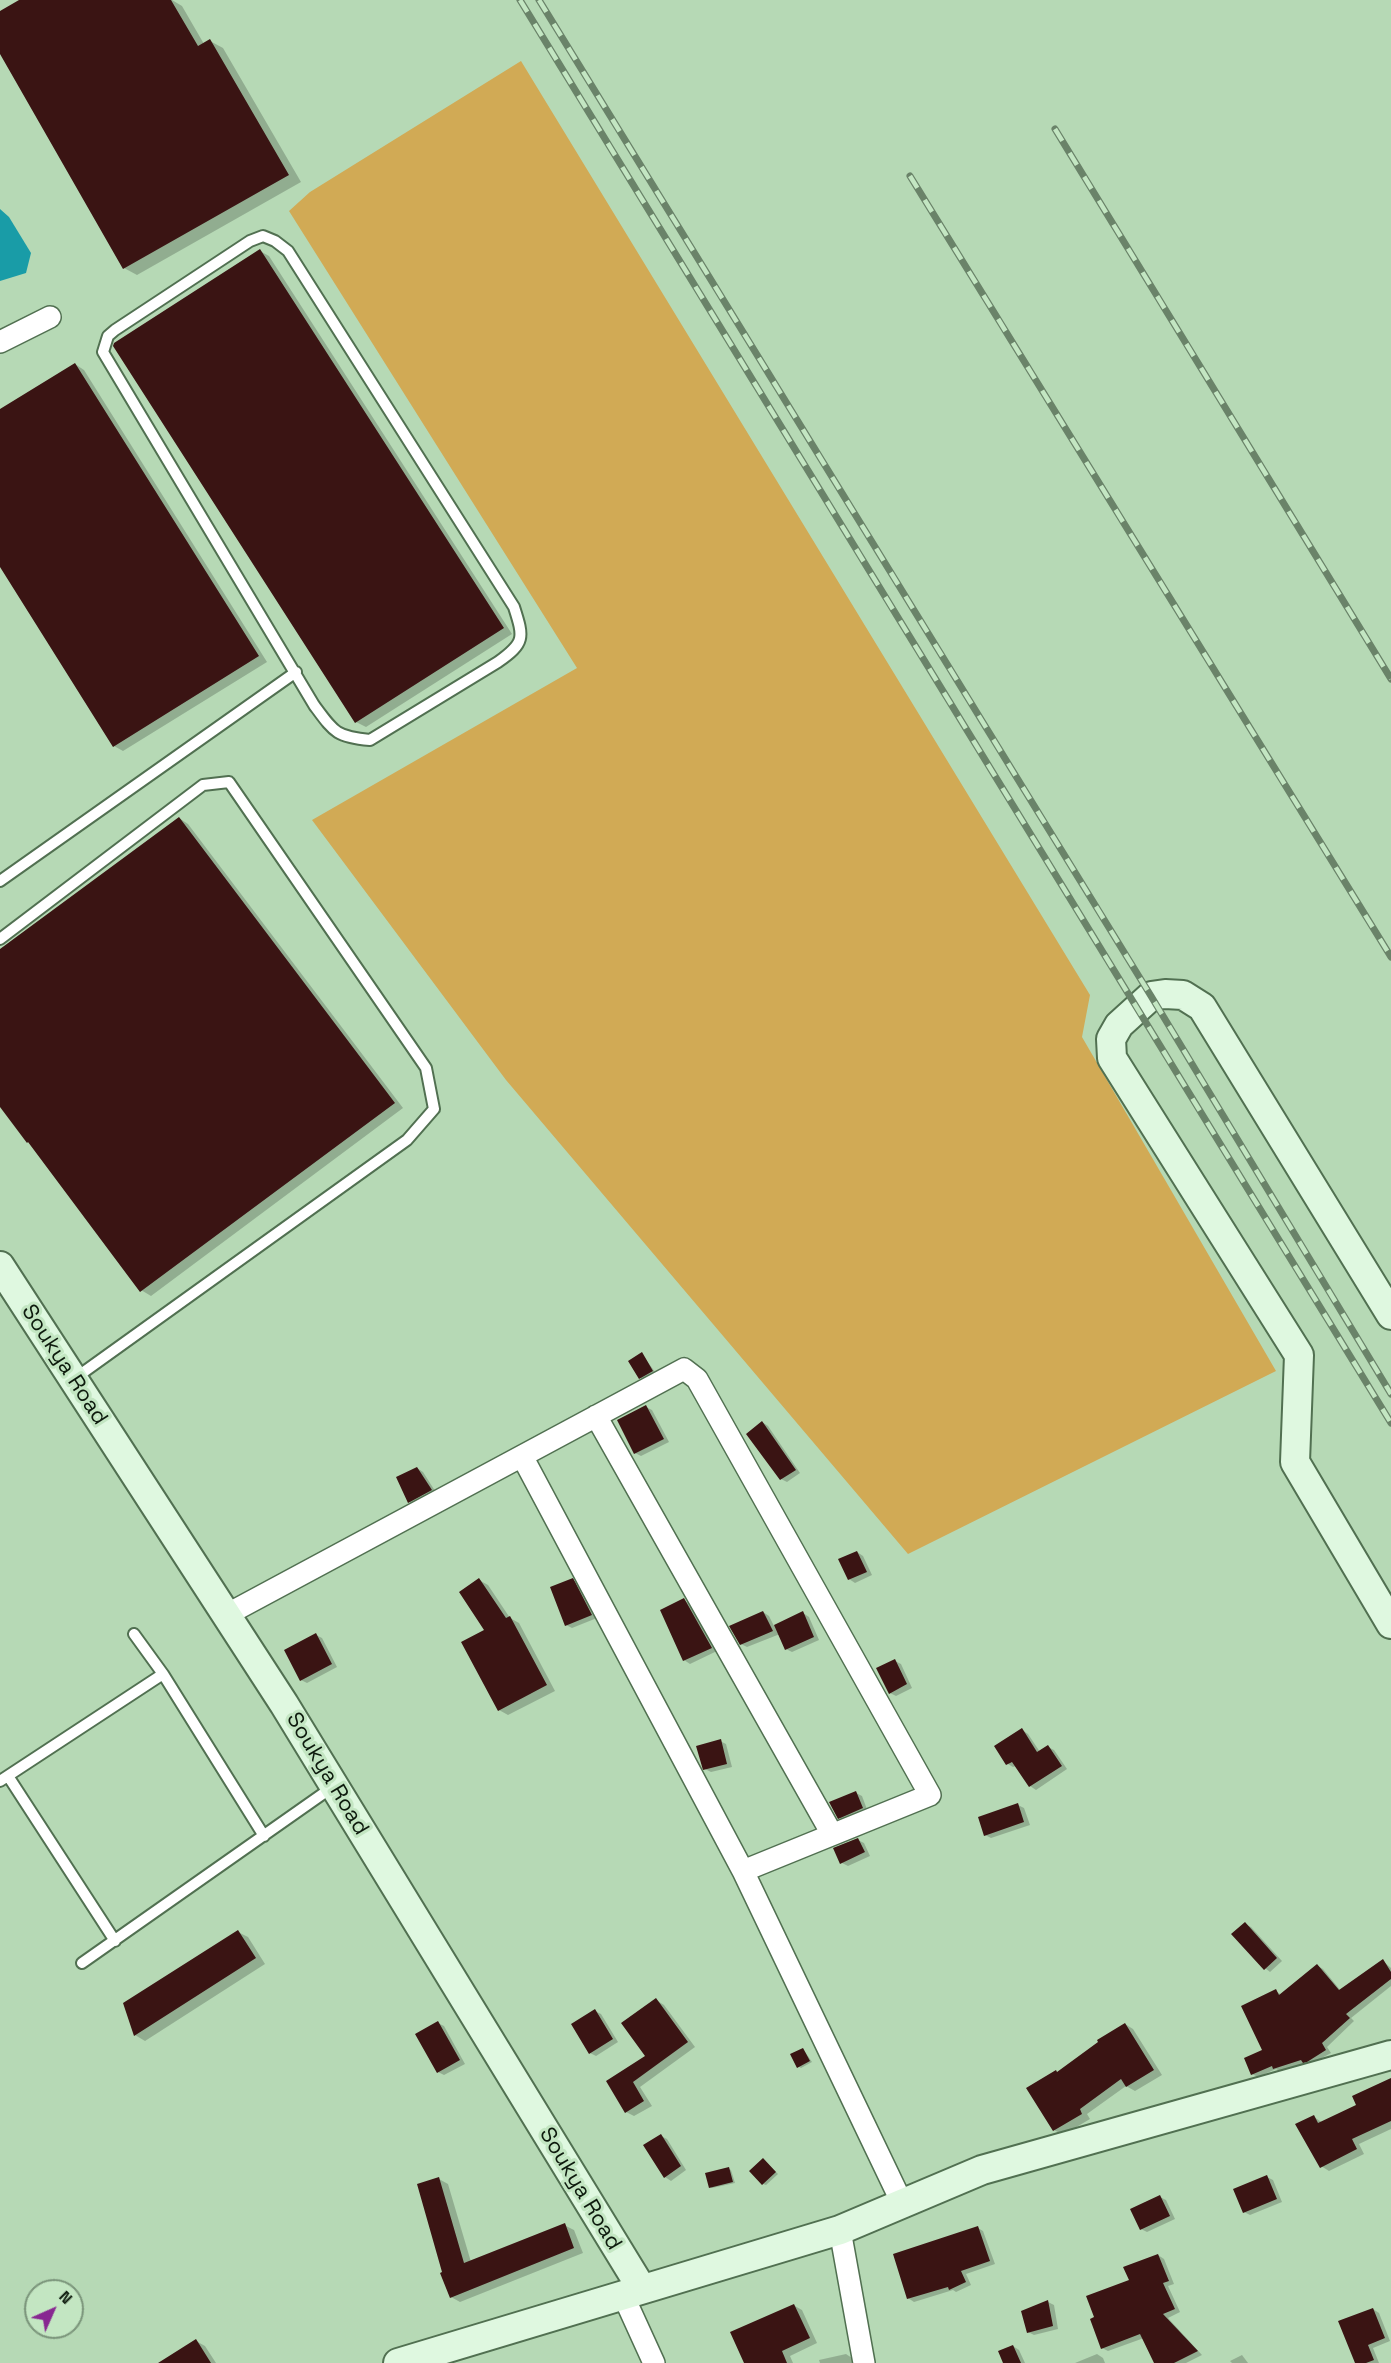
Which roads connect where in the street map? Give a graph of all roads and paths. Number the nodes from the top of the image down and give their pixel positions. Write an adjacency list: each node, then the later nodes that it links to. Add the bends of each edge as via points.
1 (50, 317): 2 (street)
2 (0, 342)
3 (297, 672): 3 (lane, via 331,729 346,738 370,740 498,662 516,649 522,632 514,607 288,252 262,236 115,330 108,336 103,352); 4 (lane)
4 (0, 881)
5 (0, 939): 8 (lane, via 203,785 229,782 426,1068 434,1109 407,1140)
6 (0, 1266): 8 (main road, Soukya Road)
7 (1391, 1314): 12 (main road, via 1202,1007 1183,995 1151,996 1119,1025 1111,1039 1112,1058 1299,1355 1295,1462)
8 (73, 1379): 11 (main road, Soukya Road)
9 (596, 1416): 10 (street); 17 (street); 17 (street, via 684,1369 697,1380 930,1794)
10 (522, 1456): 11 (street); 19 (street)
11 (226, 1615): 16 (main road, Soukya Road)
12 (1391, 1624)
13 (134, 1634): 14 (lane)
14 (163, 1674): 15 (lane); 18 (lane)
15 (4, 1778): 20 (lane)
16 (334, 1786): 18 (lane); 25 (main road, Soukya Road)
17 (832, 1834): 19 (street)
18 (264, 1836): 20 (lane)
19 (743, 1870): 23 (street)
20 (115, 1941): 21 (lane)
21 (82, 1963)
22 (1391, 2055): 23 (main road, via 982,2170)
23 (902, 2203): 24 (main road)
24 (840, 2230): 25 (main road); 28 (street)
25 (633, 2292): 26 (main road); 27 (street)
26 (398, 2363)
27 (654, 2363)
28 (864, 2363)

